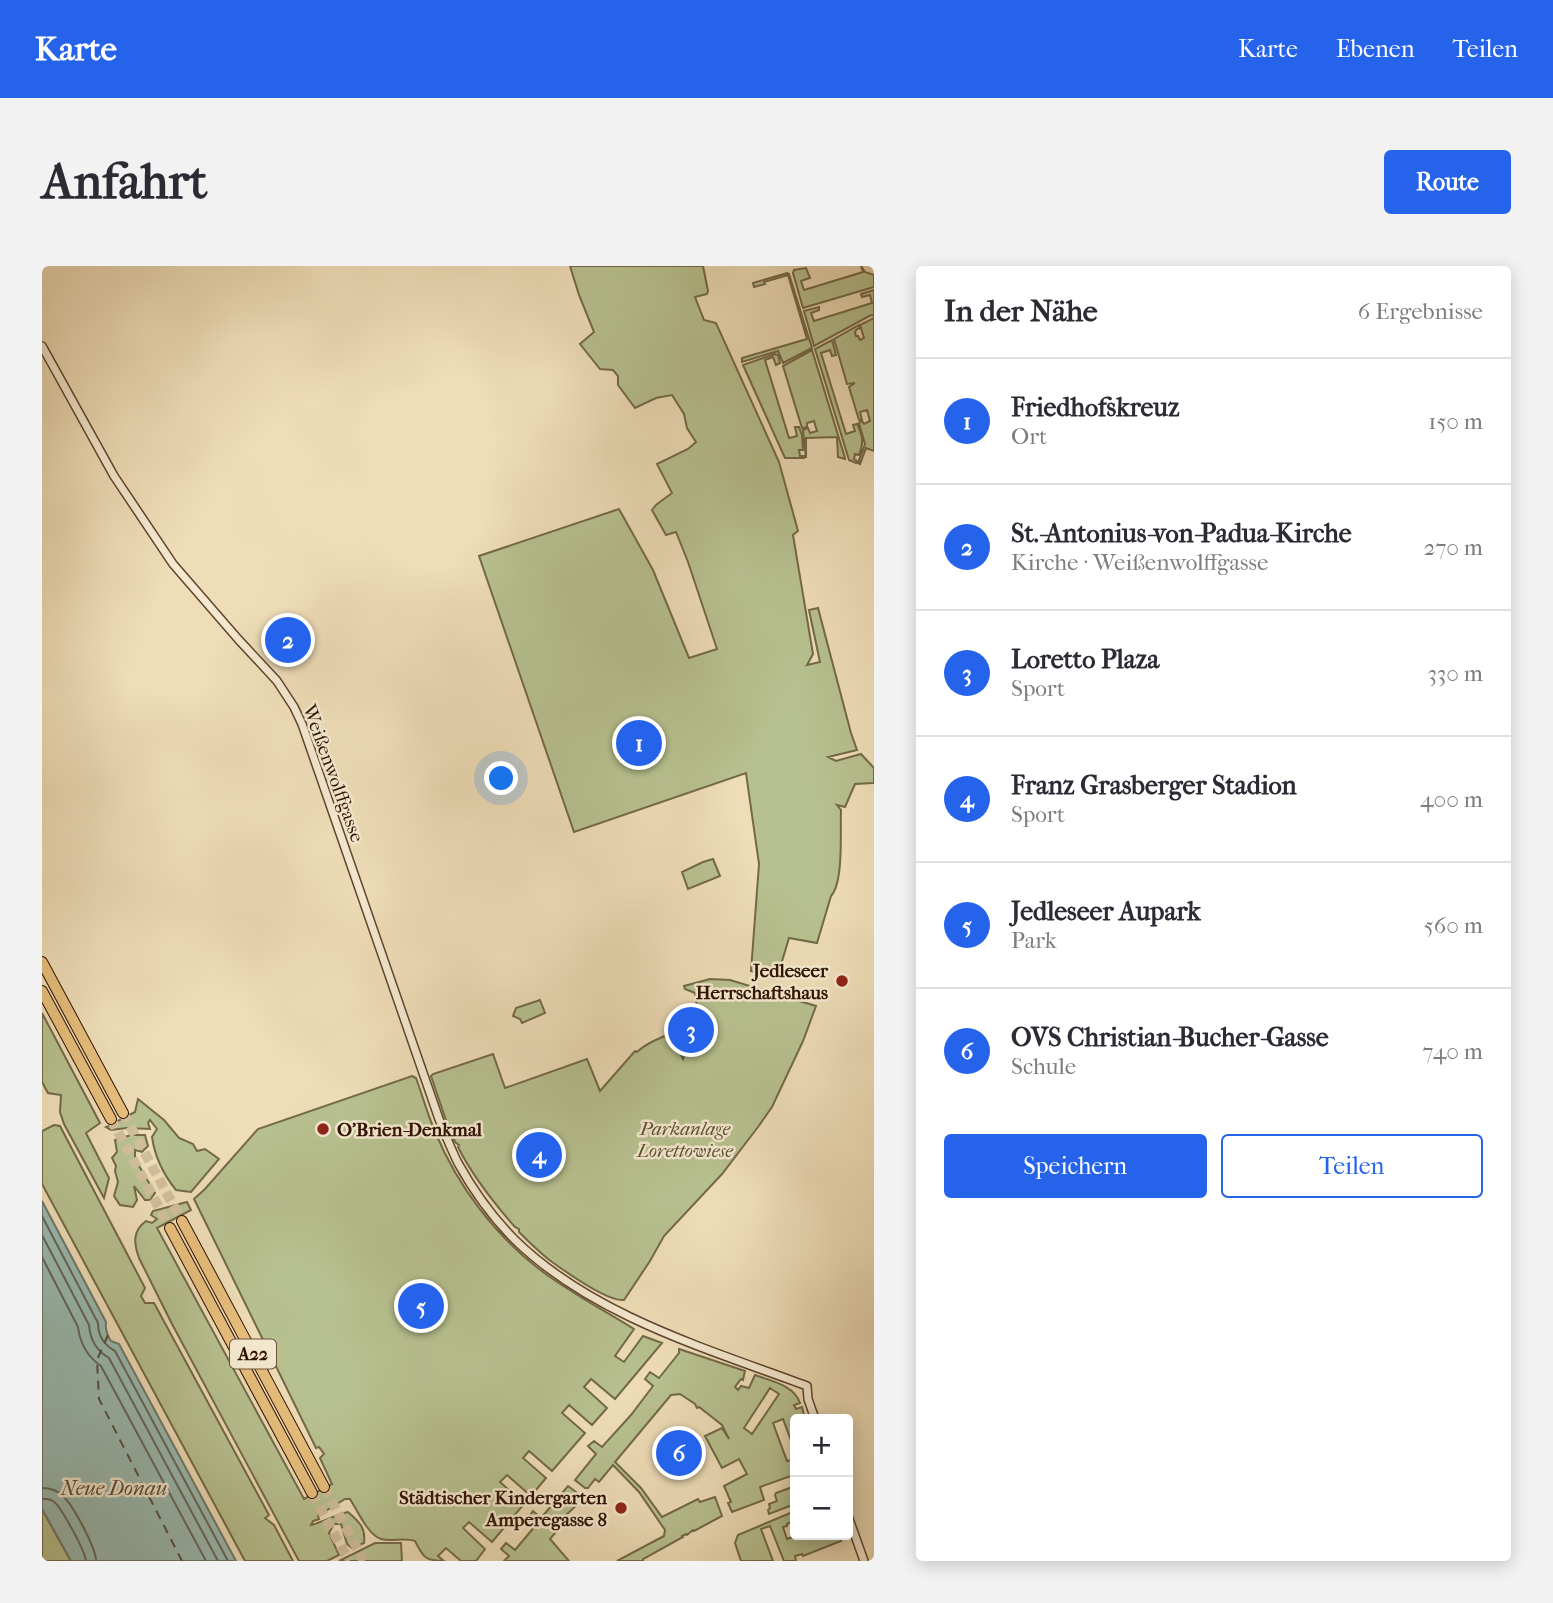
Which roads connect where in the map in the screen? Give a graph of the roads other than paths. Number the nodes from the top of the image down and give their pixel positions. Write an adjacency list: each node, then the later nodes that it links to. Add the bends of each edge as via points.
1 (42, 346): 8 (street, Weißenwolffgasse, via 114,476 173,564 277,681 294,707 439,1119 458,1163 486,1206 515,1240 578,1288 670,1336 807,1386)
2 (42, 962): 4 (highway)
3 (42, 991): 5 (highway)
4 (123, 1113)
5 (111, 1119)
6 (182, 1221): 9 (highway, A22)
7 (170, 1228): 10 (highway, A22)
8 (813, 1414)
9 (324, 1487)
10 (312, 1493)
11 (853, 1530): 12 (street)
12 (864, 1561)

